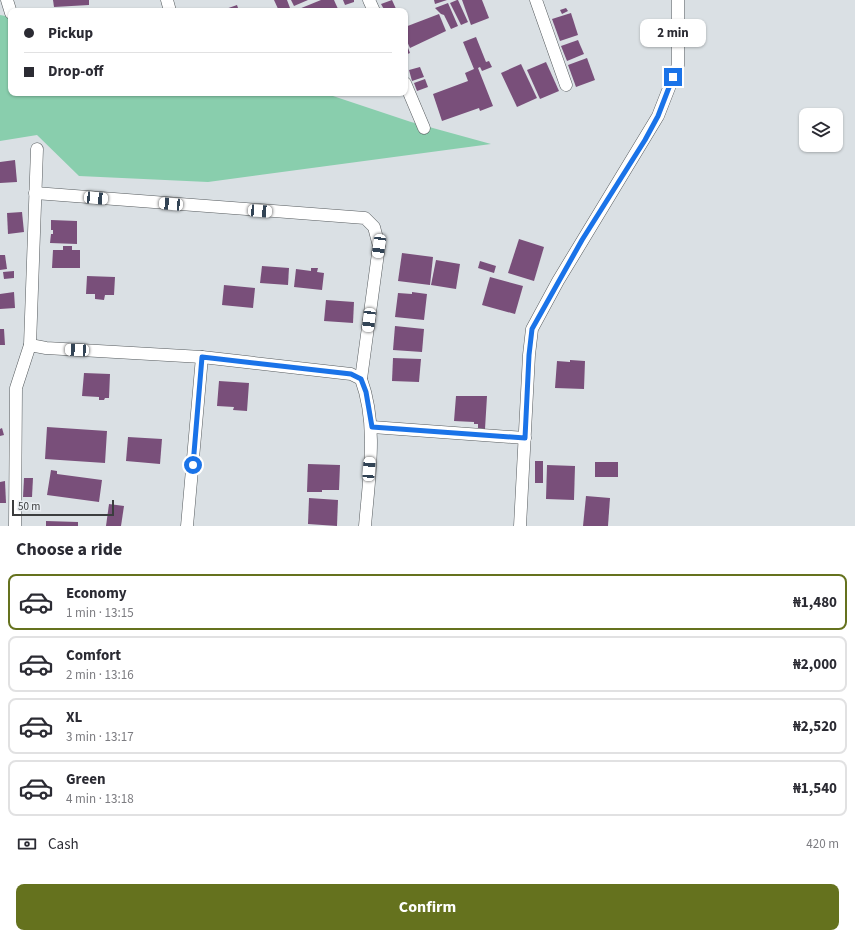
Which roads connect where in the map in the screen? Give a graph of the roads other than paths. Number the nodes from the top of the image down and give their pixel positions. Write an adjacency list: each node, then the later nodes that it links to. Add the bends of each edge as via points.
1 (536, 0): 3 (street)
2 (678, 0): 12 (street, via 678,65 658,116 562,274 532,329)
3 (566, 84)
4 (408, 90): 5 (street)
5 (424, 128)
6 (37, 149): 7 (street)
7 (35, 193): 8 (street); 10 (street, via 365,218 374,227 379,246)
8 (30, 346): 9 (street); 13 (street, via 16,388)
9 (202, 357): 10 (street, via 351,374); 14 (street)
10 (361, 379): 11 (street)
11 (372, 427): 12 (street); 15 (street)
12 (525, 438): 16 (street)
13 (15, 526)
14 (187, 526)
15 (366, 526)
16 (520, 526)

